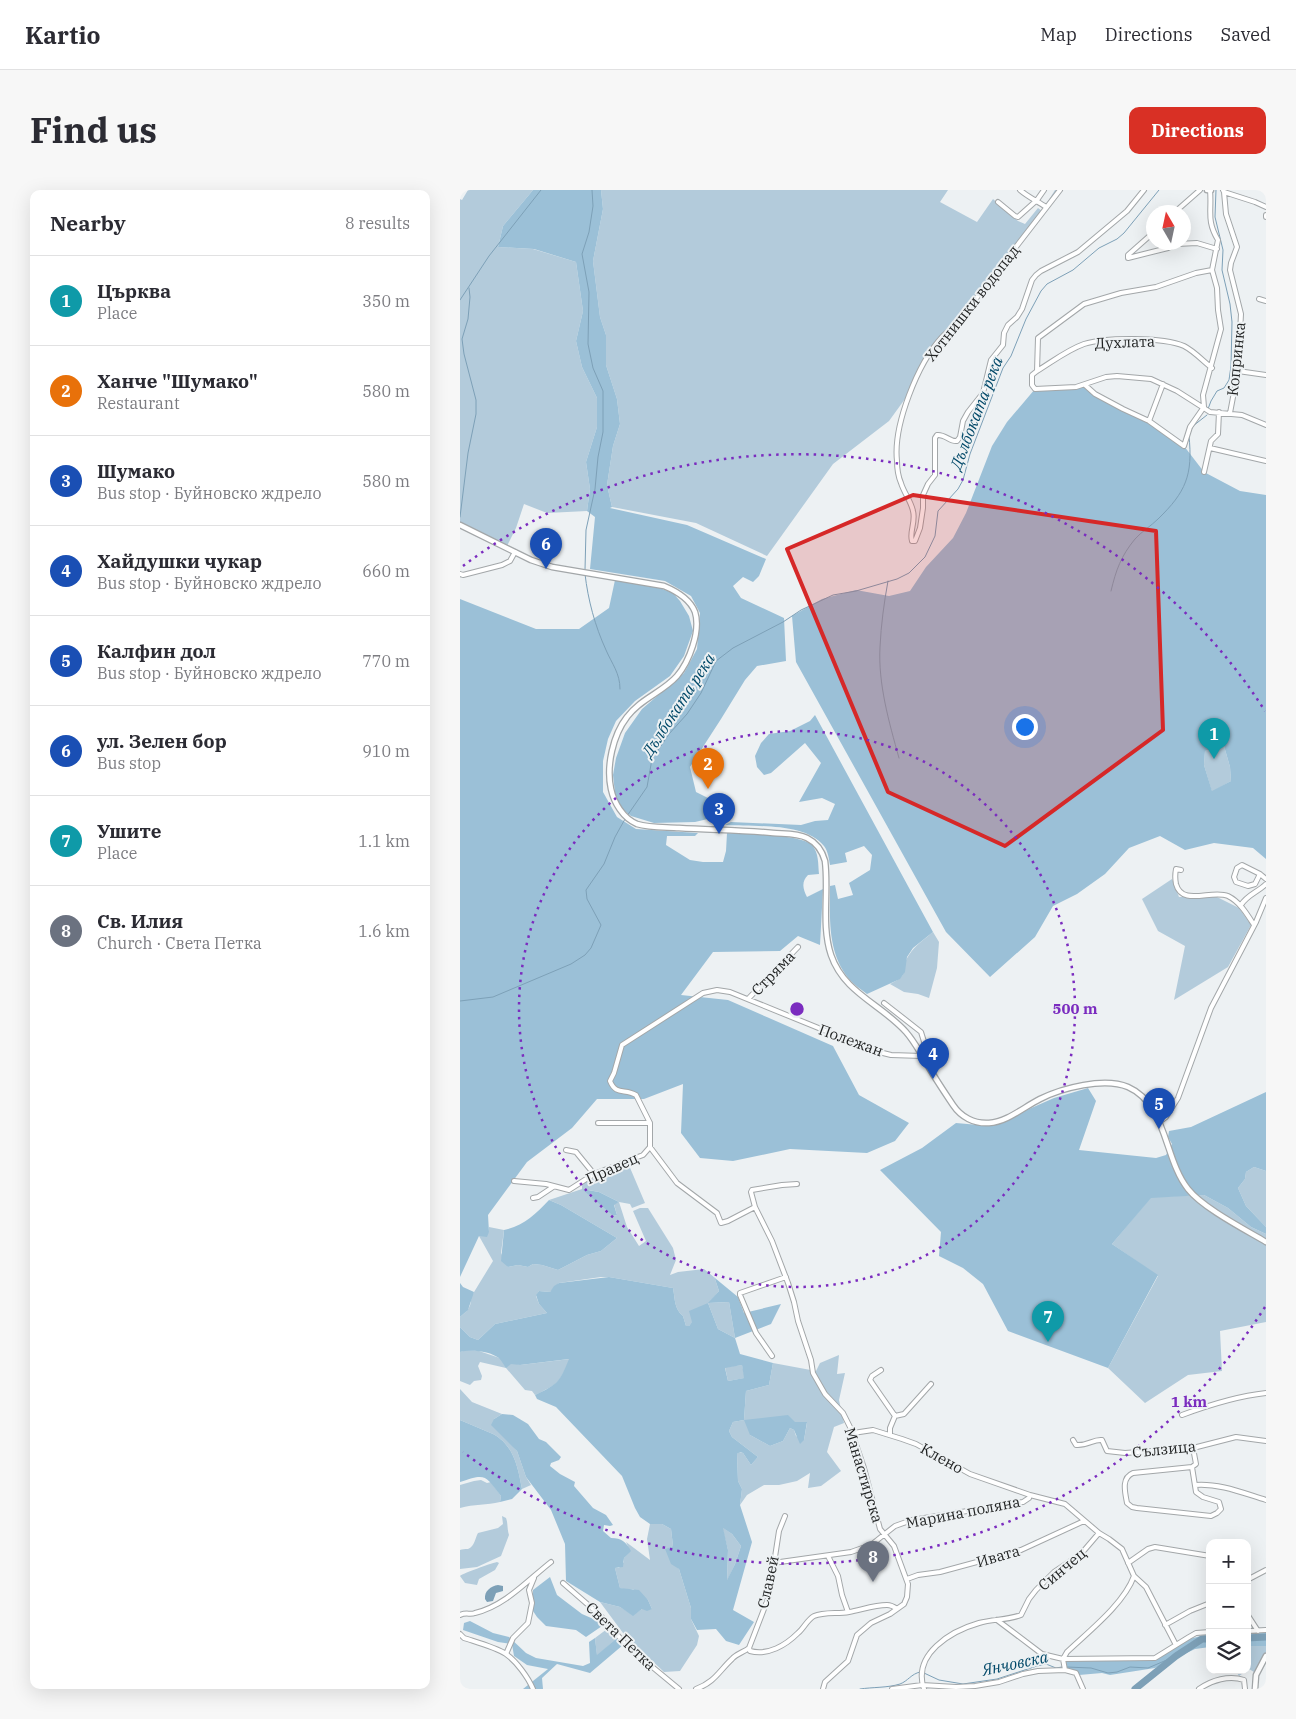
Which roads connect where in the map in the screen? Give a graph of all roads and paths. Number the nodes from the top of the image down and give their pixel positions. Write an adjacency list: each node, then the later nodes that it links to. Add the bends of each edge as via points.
1 (1020, 190): 8 (street)
2 (1044, 190): 8 (street)
3 (1060, 190): 11 (street, Хотнишки водопад)
4 (1144, 190): 11 (street, Хотнишки водопад, via 1127,211 1078,252 1041,271 1032,280 1022,309 1004,333 1003,346 991,360 983,393 963,421 960,437 954,442 940,435 935,438 935,474 923,495 920,528 915,541 912,541 914,513 901,484 896,459 900,422 910,392 942,337 954,327)
5 (1200, 190): 10 (street)
6 (1209, 190): 15 (street, via 1209,218 1218,240)
7 (1224, 191): 12 (street); 22 (street, Копринка, via 1226,214 1237,247 1230,270 1241,314)
8 (1037, 200): 9 (street, via 1018,217); 11 (street)
9 (998, 202)
10 (1183, 205)
11 (1046, 207)
12 (1266, 208)
13 (1146, 239): 16 (street, via 1128,258)
14 (1191, 243): 15 (street)
15 (1217, 249): 17 (street)
16 (1160, 250)
17 (1212, 270): 20 (street, via 1222,329); 21 (street, via 1156,288 1121,293 1084,304 1038,338)
18 (1260, 299): 19 (street)
19 (1266, 301)
20 (1212, 368): 21 (street, Духлата, via 1184,346 1144,339 1085,344); 26 (street, via 1203,395)
21 (1037, 371): 25 (street, via 1032,375 1032,385 1036,389)
22 (1238, 371): 23 (street); 28 (street, Копринка)
23 (1266, 375)
24 (1162, 384): 25 (street, via 1150,379 1116,376); 26 (street); 29 (street)
25 (1085, 385): 29 (street, via 1095,394)
26 (1204, 407): 27 (street, via 1210,412); 29 (street, via 1190,427 1184,446)
27 (1219, 412): 28 (street); 31 (street, Копринка, via 1218,434 1211,441)
28 (1230, 413): 30 (street)
29 (1150, 421)
30 (1266, 425)
31 (1210, 448): 32 (street); 33 (street, Копринка)
32 (1266, 461)
33 (1204, 472)
34 (460, 525): 35 (street)
35 (515, 552): 36 (street, via 510,561 502,565); 47 (street, via 552,567 664,586 688,602 696,618 696,633 684,666 676,677 639,704 621,726 616,740 610,770 616,804 637,824 794,834 815,844 825,861 826,926 831,955 840,974 858,994 903,1029)
36 (460, 574)
37 (1181, 870): 42 (street, via 1176,868 1175,881 1184,896 1222,894)
38 (1260, 874): 38 (street, via 1255,884 1248,886 1236,882 1234,877 1242,865); 39 (street)
39 (1266, 879)
40 (1266, 884): 42 (street)
41 (1266, 898): 43 (street)
42 (1241, 905): 43 (street)
43 (1254, 925): 48 (street, via 1211,1008 1178,1098)
44 (798, 946): 45 (street, Стряма)
45 (748, 999): 47 (street, Полежан, via 875,1051); 50 (street, Полежан, via 717,990 703,993 622,1045 610,1081 612,1088 636,1095)
46 (884, 1003): 47 (street, via 921,1032 926,1048)
47 (922, 1056): 48 (street, via 956,1109 971,1120 995,1122 1052,1094 1105,1082 1117,1083 1142,1096)
48 (1159, 1122): 59 (street, via 1187,1188 1197,1199)
49 (598, 1123): 50 (street)
50 (650, 1123): 51 (street)
51 (650, 1148): 53 (street, Правец, via 643,1155); 58 (street, via 677,1183 717,1213 721,1224)
52 (566, 1150): 53 (street, via 576,1152)
53 (594, 1174): 56 (street, Правец, via 569,1190)
54 (514, 1181): 56 (street, Правец)
55 (797, 1184): 58 (street, via 751,1191)
56 (553, 1187): 57 (street)
57 (533, 1198)
58 (755, 1207): 60 (street, Манастирска)
59 (1266, 1242)
60 (786, 1277): 61 (street, via 740,1293 756,1333); 67 (street, Манастирска, via 814,1373)
61 (772, 1356)
62 (881, 1370): 66 (street, via 870,1380)
63 (931, 1384): 66 (street, via 904,1414)
64 (1266, 1393): 65 (street, via 1233,1399)
65 (1182, 1415)
66 (895, 1416): 68 (street)
67 (853, 1433): 68 (street, Клено, via 873,1430); 79 (street, Манастирска)
68 (890, 1434): 74 (street, Клено, via 916,1444 970,1474)
69 (1073, 1440): 71 (street, Сълзица, via 1076,1445 1085,1446 1102,1440 1107,1451 1125,1453)
70 (1266, 1441): 71 (street, Сълзица, via 1236,1437)
71 (1193, 1448): 72 (street, via 1196,1464)
72 (1192, 1467): 73 (street); 73 (street, via 1128,1475 1125,1480 1127,1502 1137,1508 1211,1516 1217,1513 1221,1509 1219,1502 1198,1495)
73 (1194, 1485): 75 (street, via 1218,1486)
74 (1030, 1495): 77 (street, Марина поляна, via 1065,1504); 79 (street, Марина поляна, via 1023,1502 912,1520 895,1526)
75 (1266, 1500)
76 (785, 1516): 83 (street, Славей)
77 (1084, 1521): 78 (street, Марина поляна); 89 (street, Ивата, via 1020,1550)
78 (1099, 1533): 84 (street, Марина поляна, via 1122,1549); 95 (street, Синчец, via 1081,1554 1054,1572 1036,1590 1021,1615)
79 (884, 1535): 81 (street, Марина поляна, via 871,1545); 89 (street, Манастирска, via 894,1546)
80 (1206, 1555): 84 (street, via 1155,1547)
81 (828, 1556): 83 (street, Марина поляна); 93 (street, via 838,1576)
82 (551, 1562): 86 (street)
83 (773, 1563): 104 (street, Славей, via 768,1596)
84 (1128, 1563): 87 (street, Марина поляна)
85 (1266, 1570): 88 (street)
86 (534, 1576): 94 (street, via 522,1588 496,1604 474,1614 465,1612); 105 (street, via 528,1623 513,1638)
87 (1134, 1576): 97 (street, Марина поляна, via 1146,1587); 107 (street, via 1109,1612 1067,1652)
88 (1251, 1578)
89 (907, 1579): 92 (street, Манастирска, via 907,1597 903,1606)
90 (563, 1583): 112 (street, Света Петка, via 601,1616 627,1646)
91 (1206, 1605): 97 (street)
92 (897, 1609): 93 (street, via 885,1605); 114 (street, via 857,1635 848,1661 824,1684)
93 (848, 1612): 104 (street, via 816,1615 784,1646 775,1650 754,1652)
94 (460, 1615)
95 (997, 1620): 107 (street, via 1042,1654); 109 (street, Синчец, via 972,1626 933,1648 922,1670)
96 (1251, 1620): 100 (street)
97 (1165, 1625): 103 (street, Марина поляна)
98 (1266, 1630): 100 (street)
99 (1251, 1631): 100 (street)
100 (1258, 1631)
101 (1206, 1632): 103 (street, via 1196,1633)
102 (460, 1634): 105 (street)
103 (1176, 1645): 107 (street, via 1149,1660)
104 (749, 1648): 113 (street)
105 (506, 1654): 111 (street, via 524,1673)
106 (1266, 1656): 119 (street, via 1256,1675)
107 (1063, 1660): 108 (street)
108 (1065, 1669): 110 (street, via 1038,1671 999,1682); 116 (street, via 1076,1673)
109 (923, 1687): 110 (street); 115 (street)
110 (958, 1688)
111 (533, 1689)
112 (678, 1689)
113 (696, 1689)
114 (823, 1689)
115 (892, 1689)
116 (1083, 1689)
117 (1199, 1689): 118 (street, via 1216,1680 1239,1679 1244,1680)
118 (1245, 1689)
119 (1255, 1689)

